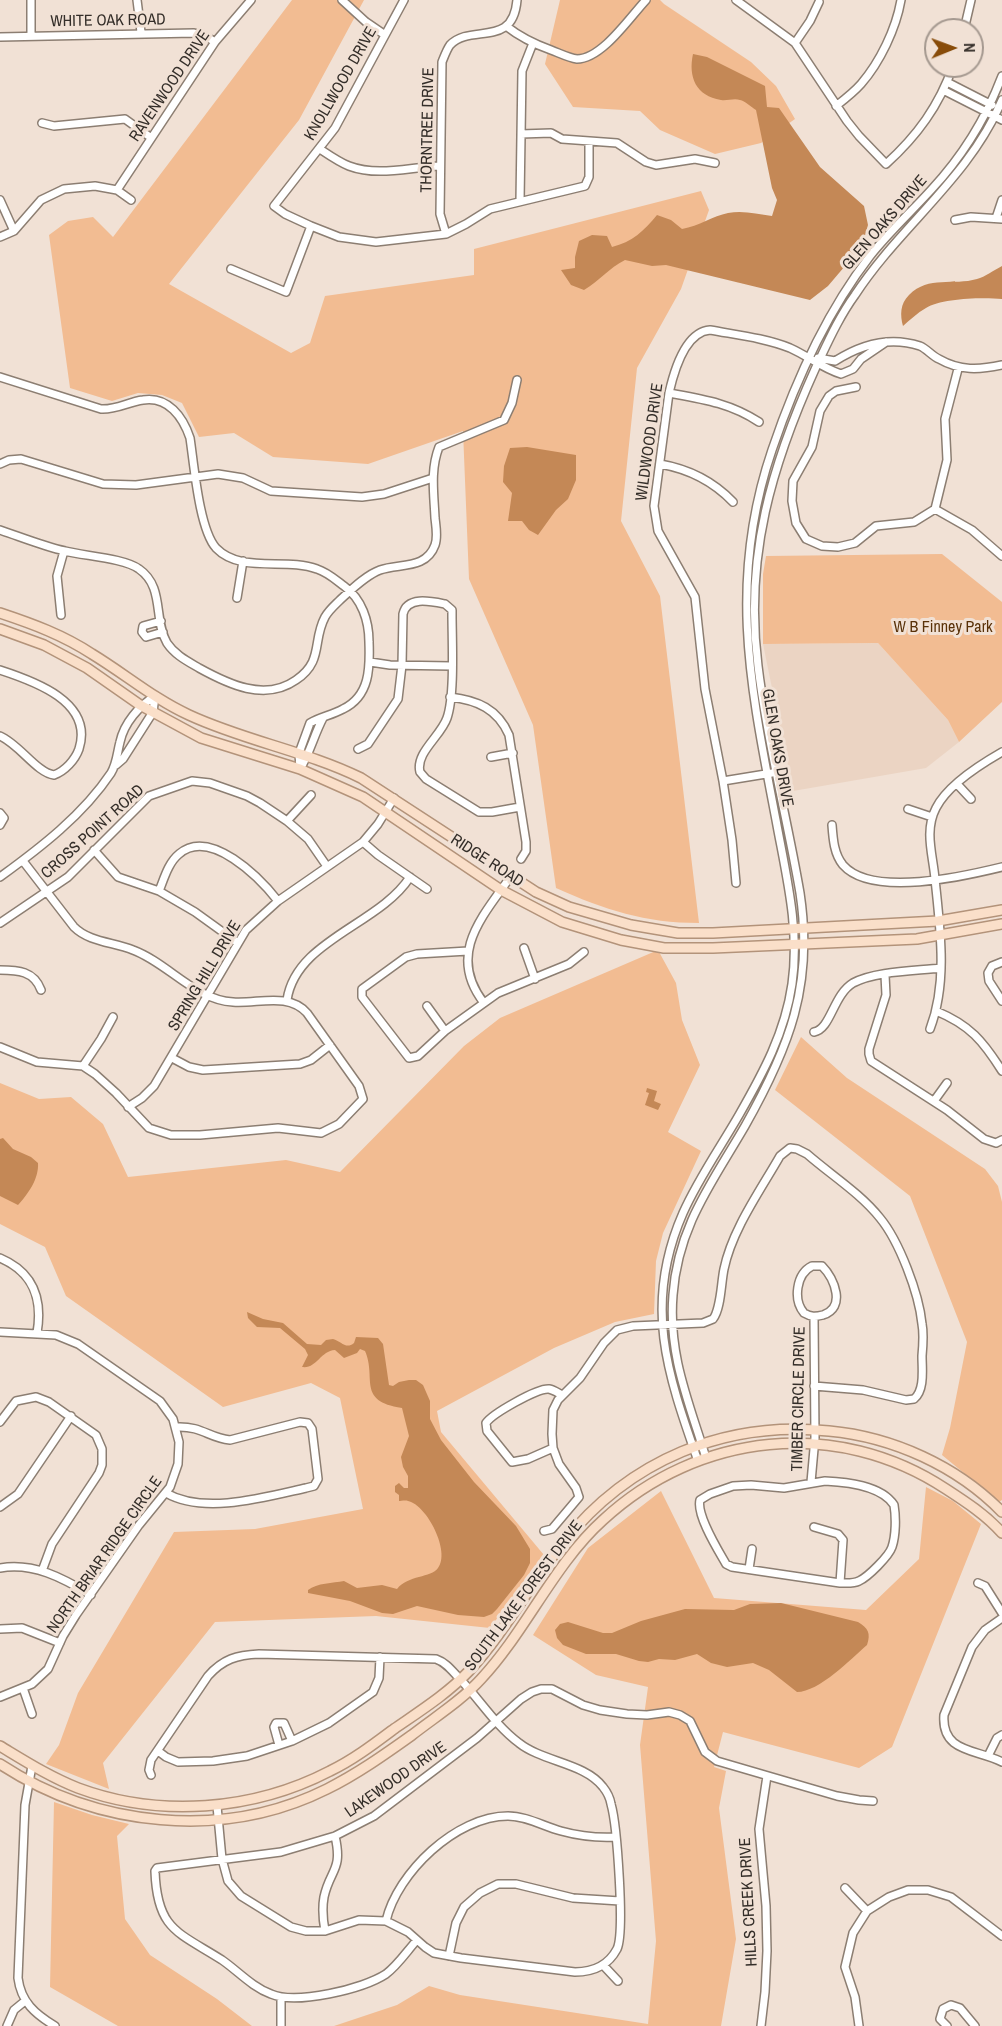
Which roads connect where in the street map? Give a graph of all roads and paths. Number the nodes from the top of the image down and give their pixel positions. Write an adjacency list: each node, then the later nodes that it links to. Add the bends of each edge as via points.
1 (31, 0): 16 (street)
2 (137, 0): 14 (street)
3 (251, 0): 18 (street, RAVENWOOD DRIVE)
4 (342, 0): 15 (street)
5 (404, 0): 15 (street, KNOLLWOOD DRIVE)
6 (517, 0): 13 (street, via 515,15)
7 (646, 0): 19 (street, via 600,51 588,57 576,59)
8 (736, 0): 20 (street)
9 (901, 0): 26 (street, via 890,36 873,69)
10 (971, 0): 12 (street)
11 (819, 2): 20 (street)
12 (967, 18)
13 (507, 26): 19 (street); 35 (street, THORNTREE DRIVE, via 496,32 465,36 450,45 442,62)
14 (141, 32): 16 (street, WHITE OAK ROAD); 18 (street, WHITE OAK ROAD, via 194,33)
15 (385, 35): 33 (street, KNOLLWOOD DRIVE)
16 (32, 36): 17 (street, WHITE OAK ROAD)
17 (0, 37)
18 (215, 42): 31 (street, RAVENWOOD DRIVE)
19 (533, 43): 30 (street, via 522,71)
20 (795, 43): 26 (street)
21 (1002, 76): 27 (street, GLEN OAKS DRIVE)
22 (948, 78): 23 (street)
23 (947, 82): 24 (street); 27 (street)
24 (943, 90): 26 (street, via 923,124 886,164); 27 (street)
25 (1002, 100): 28 (street, GLEN OAKS DRIVE)
26 (836, 106)
27 (989, 108): 28 (street); 49 (street, GLEN OAKS DRIVE, via 943,177 859,272 827,322)
28 (999, 114): 50 (street, GLEN OAKS DRIVE, via 955,177 866,279)
29 (42, 123): 31 (street, via 54,126 125,119)
30 (521, 134): 32 (street, via 551,133 562,139); 40 (street)
31 (150, 137): 36 (street, RAVENWOOD DRIVE)
32 (589, 143): 34 (street, via 617,143 656,165 695,159); 40 (street, via 589,177 585,186)
33 (320, 149): 35 (street, via 348,166 370,171); 43 (street, KNOLLWOOD DRIVE, via 274,206)
34 (715, 163)
35 (440, 166): 45 (street, THORNTREE DRIVE, via 440,214)
36 (117, 190): 38 (street); 44 (street, via 89,186 64,189 35,206)
37 (0, 200): 44 (street)
38 (131, 200)
39 (1002, 200): 41 (street)
40 (520, 201): 45 (street, via 490,209)
41 (999, 218): 42 (street)
42 (955, 220)
43 (311, 226): 45 (street, via 339,237 376,242); 47 (street, via 286,292)
44 (14, 231): 46 (street)
45 (446, 234)
46 (0, 237)
47 (231, 269)
48 (886, 342): 50 (street, via 852,350 835,361); 50 (street, via 848,373 841,374); 52 (street, via 921,346)
49 (810, 358): 50 (street); 56 (street, WILDWOOD DRIVE, via 774,342 704,330 689,342); 92 (street, GLEN OAKS DRIVE, via 764,473 747,568 747,648)
50 (819, 361): 91 (street, GLEN OAKS DRIVE, via 776,467 757,562 757,664)
51 (1002, 365): 52 (street)
52 (958, 369): 63 (street, via 945,419 947,460)
53 (0, 377): 60 (street, via 101,409 150,399 169,405 186,425)
54 (517, 380): 61 (street, via 504,420 439,447)
55 (856, 387): 63 (street, via 829,396 820,411 812,447 793,481 796,523 806,539 838,547 855,543 876,526 914,522)
56 (669, 393): 57 (street, via 724,404); 59 (street, WILDWOOD DRIVE)
57 (759, 422)
58 (0, 464): 60 (street, via 21,459 103,484 119,485)
59 (660, 464): 62 (street, via 688,470); 93 (street, WILDWOOD DRIVE, via 656,519 663,541 695,597 705,688)
60 (196, 476): 61 (street, via 230,475 272,491 362,497); 67 (street, via 203,519 216,547)
61 (433, 478): 68 (street, via 436,535 427,557 415,564 378,571)
62 (733, 502)
63 (935, 509): 66 (street, via 972,530)
64 (0, 530): 65 (street)
65 (64, 551): 71 (street, via 57,576); 72 (street, via 137,567 154,586)
66 (1002, 556)
67 (243, 561): 68 (street, via 318,569); 69 (street)
68 (351, 591): 74 (street, via 325,617 317,653 307,672 279,689 243,689 218,679 180,657 167,643); 75 (street, via 368,625)
69 (237, 598)
70 (0, 614): 79 (main road, RIDGE ROAD, via 66,639)
71 (61, 615)
72 (160, 621): 74 (street); 74 (street, via 143,626 142,632 146,636)
73 (0, 629): 81 (main road, RIDGE ROAD, via 78,663)
74 (164, 632)
75 (370, 662): 76 (street); 87 (street, via 360,695 324,718)
76 (402, 665): 77 (street); 77 (street, via 403,614 408,603 442,603 452,610); 84 (street, via 400,691 394,706 368,744)
77 (451, 666): 80 (street)
78 (0, 670): 83 (street, via 62,698 79,719 82,730 75,756 63,771 54,775)
79 (155, 696): 81 (street); 82 (street); 87 (main road, RIDGE ROAD, via 202,721)
80 (450, 697): 86 (street, via 471,700 492,711 507,730); 98 (street, via 445,722 419,765 424,777 473,809 492,812)
81 (140, 705): 82 (main road, RIDGE ROAD); 89 (street, via 121,738)
82 (153, 712): 89 (street); 90 (main road, RIDGE ROAD, via 201,738)
83 (0, 736)
84 (358, 748)
85 (1002, 752): 94 (street)
86 (513, 753): 88 (street); 98 (street)
87 (303, 755): 90 (street); 96 (main road, RIDGE ROAD, via 353,774)
88 (492, 757)
89 (116, 765): 109 (street, via 74,816)
90 (300, 769): 100 (main road, RIDGE ROAD, via 363,797)
91 (777, 772): 92 (street); 126 (street, GLEN OAKS DRIVE, via 800,893)
92 (768, 774): 93 (street); 126 (street, GLEN OAKS DRIVE)
93 (723, 781): 116 (street, WILDWOOD DRIVE)
94 (957, 784): 97 (street); 102 (street, via 939,803)
95 (311, 795): 103 (street)
96 (394, 798): 100 (street, SPRING HILL DRIVE); 112 (main road, RIDGE ROAD)
97 (970, 800)
98 (520, 807): 108 (street, via 526,851)
99 (908, 809): 102 (street)
100 (386, 812): 106 (street, SPRING HILL DRIVE); 118 (main road, RIDGE ROAD)
101 (0, 813): 104 (street, via 4,818)
102 (932, 818): 115 (street, via 930,844)
103 (287, 821): 107 (street, CROSS POINT ROAD, via 247,796 192,781 149,796); 110 (street, CROSS POINT ROAD, via 308,838)
104 (0, 825)
105 (832, 825): 115 (street, via 838,858 855,874 876,881)
106 (363, 842): 110 (street, SPRING HILL DRIVE); 114 (street)
107 (94, 850): 119 (street, via 124,880); 120 (street, CROSS POINT ROAD)
108 (521, 859)
109 (23, 861): 113 (street); 120 (street)
110 (326, 865): 121 (street, SPRING HILL DRIVE)
111 (1002, 867): 115 (street)
112 (511, 876): 118 (street); 127 (main road, RIDGE ROAD, via 556,902 618,922 678,933)
113 (0, 877)
114 (410, 877): 117 (street); 142 (street, via 393,898 312,956 295,974)
115 (935, 881): 123 (street)
116 (736, 883)
117 (427, 889)
118 (501, 890): 132 (main road, RIDGE ROAD, via 562,922 621,940 664,948); 133 (street, via 478,923)
119 (159, 891): 121 (street, via 177,856 185,850 205,848 242,865); 129 (street)
120 (47, 892): 124 (street, CROSS POINT ROAD); 141 (street, via 84,936 152,958)
121 (278, 901): 129 (street, SPRING HILL DRIVE)
122 (1002, 910): 123 (main road, RIDGE ROAD)
123 (938, 921): 126 (main road, RIDGE ROAD); 128 (street)
124 (0, 923)
125 (1002, 924): 128 (main road, RIDGE ROAD)
126 (799, 929): 127 (main road, RIDGE ROAD); 130 (street, GLEN OAKS DRIVE)
127 (713, 933): 132 (main road)
128 (940, 936): 130 (main road, RIDGE ROAD); 136 (street)
129 (238, 943): 141 (street, SPRING HILL DRIVE)
130 (800, 944): 132 (main road, RIDGE ROAD); 156 (street, GLEN OAKS DRIVE, via 785,1019)
131 (524, 948): 139 (street)
132 (713, 948)
133 (468, 951): 144 (street, via 470,978); 149 (street, via 406,957 364,987 361,994 407,1057 418,1056)
134 (584, 952): 139 (street, via 569,964)
135 (1002, 962): 143 (street, via 990,968 988,974)
136 (941, 968): 138 (street); 146 (street)
137 (0, 970): 140 (street, via 26,972)
138 (885, 975): 150 (street, via 848,986 825,1025); 158 (street, via 886,995 869,1049 870,1058)
139 (535, 979): 144 (street)
140 (41, 990)
141 (207, 996): 142 (street, via 231,1002); 153 (street, SPRING HILL DRIVE)
142 (286, 1000): 151 (street, via 303,1010)
143 (1002, 1001)
144 (484, 1003): 149 (street)
145 (427, 1006): 149 (street)
146 (936, 1011): 148 (street); 155 (street, via 973,1032)
147 (113, 1017): 154 (street)
148 (930, 1029)
149 (445, 1031)
150 (814, 1032)
151 (330, 1045): 153 (street, via 300,1064 203,1070); 159 (street, via 363,1096 333,1128 314,1133 278,1128 171,1135 149,1128)
152 (0, 1047): 154 (street, via 37,1062)
153 (172, 1058): 159 (street, SPRING HILL DRIVE, via 148,1093)
154 (83, 1066): 159 (street)
155 (1002, 1071)
156 (768, 1073): 163 (street, GLEN OAKS DRIVE, via 746,1125 694,1211 675,1277); 164 (street, GLEN OAKS DRIVE, via 682,1215 666,1269)
157 (947, 1083): 158 (street)
158 (934, 1101): 160 (street, via 984,1139)
159 (128, 1107)
160 (1000, 1141)
161 (0, 1258): 166 (street, via 15,1265 30,1282 40,1309)
162 (814, 1317): 162 (street, TIMBER CIRCLE DRIVE, via 831,1311 837,1302 830,1277 825,1268 817,1266 809,1267 803,1274 797,1296 801,1310); 167 (street, TIMBER CIRCLE DRIVE)
163 (672, 1323): 164 (street); 167 (street, via 703,1323 716,1316 725,1261 736,1235 780,1156 786,1150 797,1149 872,1209 890,1231 917,1299 923,1327 921,1383 914,1399); 174 (street, GLEN OAKS DRIVE, via 677,1366)
164 (662, 1324): 168 (street, via 617,1330); 174 (street, GLEN OAKS DRIVE, via 669,1374)
165 (0, 1332): 166 (street)
166 (37, 1333): 171 (street, via 78,1344 160,1401)
167 (814, 1386): 172 (street, TIMBER CIRCLE DRIVE)
168 (562, 1395): 175 (street, via 554,1410); 175 (street, via 550,1389 541,1390 486,1423 487,1431 512,1462)
169 (71, 1416): 170 (street, via 49,1401 28,1397 16,1401); 179 (street, via 18,1494); 187 (street, via 99,1439 102,1465 52,1544)
170 (0, 1422)
171 (177, 1427): 178 (street, NORTH BRIAR RIDGE CIRCLE, via 178,1464); 178 (street, via 193,1427 230,1440 308,1423 318,1479 314,1486 226,1502 189,1502)
172 (814, 1430): 173 (street, TIMBER CIRCLE DRIVE); 174 (main road, SOUTH LAKE FOREST DRIVE, via 768,1430); 180 (main road, SOUTH LAKE FOREST DRIVE, via 872,1438 928,1459)
173 (814, 1443): 176 (main road, SOUTH LAKE FOREST DRIVE, via 773,1444); 177 (street, TIMBER CIRCLE DRIVE); 183 (main road, SOUTH LAKE FOREST DRIVE, via 861,1451 904,1466 969,1504)
174 (698, 1445): 176 (street, GLEN OAKS DRIVE); 196 (main road, SOUTH LAKE FOREST DRIVE, via 634,1477 594,1509 564,1541 495,1638)
175 (554, 1448): 182 (street, via 579,1497 552,1529)
176 (702, 1459): 198 (main road, SOUTH LAKE FOREST DRIVE, via 643,1488 599,1523)
177 (811, 1482): 186 (street, via 784,1488 733,1486 700,1500 703,1518 726,1564); 188 (street, via 835,1481 865,1487 884,1494 894,1505 890,1551 859,1581)
178 (166, 1493): 190 (street, NORTH BRIAR RIDGE CIRCLE, via 139,1524)
179 (0, 1507)
180 (1002, 1512)
181 (814, 1527): 188 (street, via 838,1534 843,1540)
182 (544, 1531)
183 (1002, 1533)
184 (752, 1549): 186 (street)
185 (0, 1568): 187 (street)
186 (749, 1569): 188 (street)
187 (42, 1571): 190 (street)
188 (840, 1583)
189 (978, 1583): 191 (street, via 985,1586)
190 (91, 1595): 194 (street, NORTH BRIAR RIDGE CIRCLE)
191 (1002, 1613)
192 (1002, 1618): 207 (street, via 985,1630 972,1647 944,1715 946,1733 957,1745)
193 (0, 1629): 194 (street, via 22,1628)
194 (60, 1643): 197 (street, NORTH BRIAR RIDGE CIRCLE, via 42,1677)
195 (380, 1658): 196 (street, via 436,1659); 203 (street, via 379,1678 373,1692 329,1723); 206 (street, via 259,1654 228,1659 208,1676)
196 (460, 1679): 198 (street); 215 (main road, SOUTH LAKE FOREST DRIVE, via 333,1770 276,1792)
197 (23, 1688): 199 (street, NORTH BRIAR RIDGE CIRCLE); 200 (street)
198 (471, 1689): 201 (street); 216 (main road, SOUTH LAKE FOREST DRIVE, via 375,1761 327,1789 269,1810)
199 (0, 1697)
200 (32, 1714)
201 (496, 1721): 212 (street, LAKEWOOD DRIVE, via 526,1695 547,1689 600,1710 636,1715 673,1713 690,1721 708,1756); 217 (street, LAKEWOOD DRIVE, via 374,1816); 218 (street, via 526,1748 604,1782)
202 (1002, 1735): 207 (street)
203 (292, 1741): 204 (street); 204 (street, via 284,1723 276,1723)
204 (279, 1745): 206 (street, via 247,1756 202,1762 178,1762)
205 (0, 1746): 210 (main road, SOUTH LAKE FOREST DRIVE)
206 (158, 1751): 211 (street, via 149,1765)
207 (988, 1756): 208 (street)
208 (1002, 1762)
209 (0, 1764): 213 (main road, SOUTH LAKE FOREST DRIVE)
210 (32, 1766): 213 (street); 215 (main road, SOUTH LAKE FOREST DRIVE, via 78,1788 130,1801)
211 (151, 1775)
212 (767, 1776): 214 (street, LAKEWOOD DRIVE, via 837,1796); 235 (street, HILLS CREEK DRIVE, via 759,1829 767,1951)
213 (29, 1781): 216 (main road, SOUTH LAKE FOREST DRIVE, via 72,1801 119,1814 182,1821); 231 (street, via 18,1978)
214 (873, 1801)
215 (217, 1806): 216 (street)
216 (218, 1820): 219 (street)
217 (335, 1836): 219 (street, LAKEWOOD DRIVE, via 280,1852); 224 (street, via 338,1859 324,1895)
218 (616, 1837): 221 (street); 223 (street, via 573,1834 508,1816 473,1824 449,1838 417,1866 397,1892)
219 (222, 1859): 224 (street, via 226,1876 241,1896 297,1930); 230 (street, LAKEWOOD DRIVE, via 156,1869 163,1915 171,1928 263,1991)
220 (845, 1888): 222 (street)
221 (620, 1901): 227 (street, via 573,1898 516,1884 498,1884 465,1907 456,1923); 228 (street, via 621,1937 613,1955)
222 (867, 1911): 225 (street, via 908,1890 928,1890 951,1897); 236 (street, via 853,1933 845,1967)
223 (386, 1921): 224 (street, via 359,1920); 226 (street)
224 (325, 1931)
225 (1002, 1936)
226 (417, 1940): 227 (street, via 434,1953); 230 (street, via 382,1976 327,1995)
227 (449, 1956): 228 (street, via 575,1972 588,1972)
228 (603, 1965): 229 (street)
229 (618, 1981)
230 (281, 1998): 234 (street)
231 (25, 2001): 232 (street, via 14,2010); 233 (street)
232 (7, 2026)
233 (54, 2026)
234 (281, 2026)
235 (760, 2026)
236 (859, 2026)
237 (947, 2026): 238 (street, via 940,2019 943,2009 951,2005 960,2008)
238 (975, 2026)

